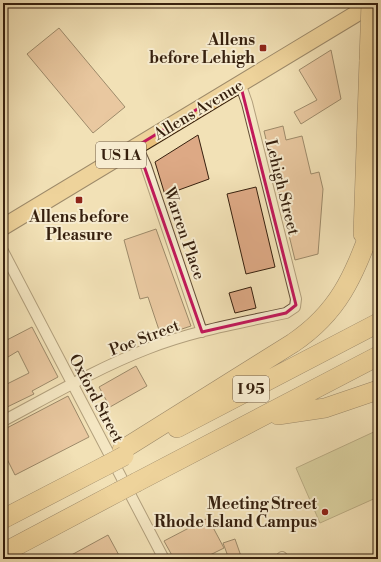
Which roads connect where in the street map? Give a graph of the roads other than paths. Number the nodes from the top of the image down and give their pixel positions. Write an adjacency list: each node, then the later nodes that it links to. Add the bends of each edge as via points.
1 (372, 3): 2 (main road, Allens Avenue / US 1A); 7 (highway, bridge, via 364,217 361,245)
2 (240, 83): 3 (main road, Allens Avenue / US 1A, via 215,101); 8 (street, Lehigh Street)
3 (136, 146): 5 (main road, Allens Avenue / US 1A); 10 (street, Warren Place, via 146,166)
4 (378, 211): 7 (highway)
5 (3, 227)
6 (3, 251): 12 (street, Oxford Street)
7 (354, 271): 16 (highway, via 334,306 308,333)
8 (296, 299): 10 (street, Poe Street, via 295,308 290,311)
9 (378, 323): 16 (highway, I 95)
10 (202, 332): 12 (street, Poe Street, via 148,348)
11 (378, 356): 14 (highway, I 95)
12 (73, 384): 15 (street, Poe Street); 19 (street, Oxford Street)
13 (378, 390): 14 (highway, via 325,408)
14 (264, 417): 18 (highway, I 95, bridge)
15 (3, 421)
16 (123, 453): 17 (highway, I 95, bridge)
17 (3, 519)
18 (3, 552)
19 (164, 559)

